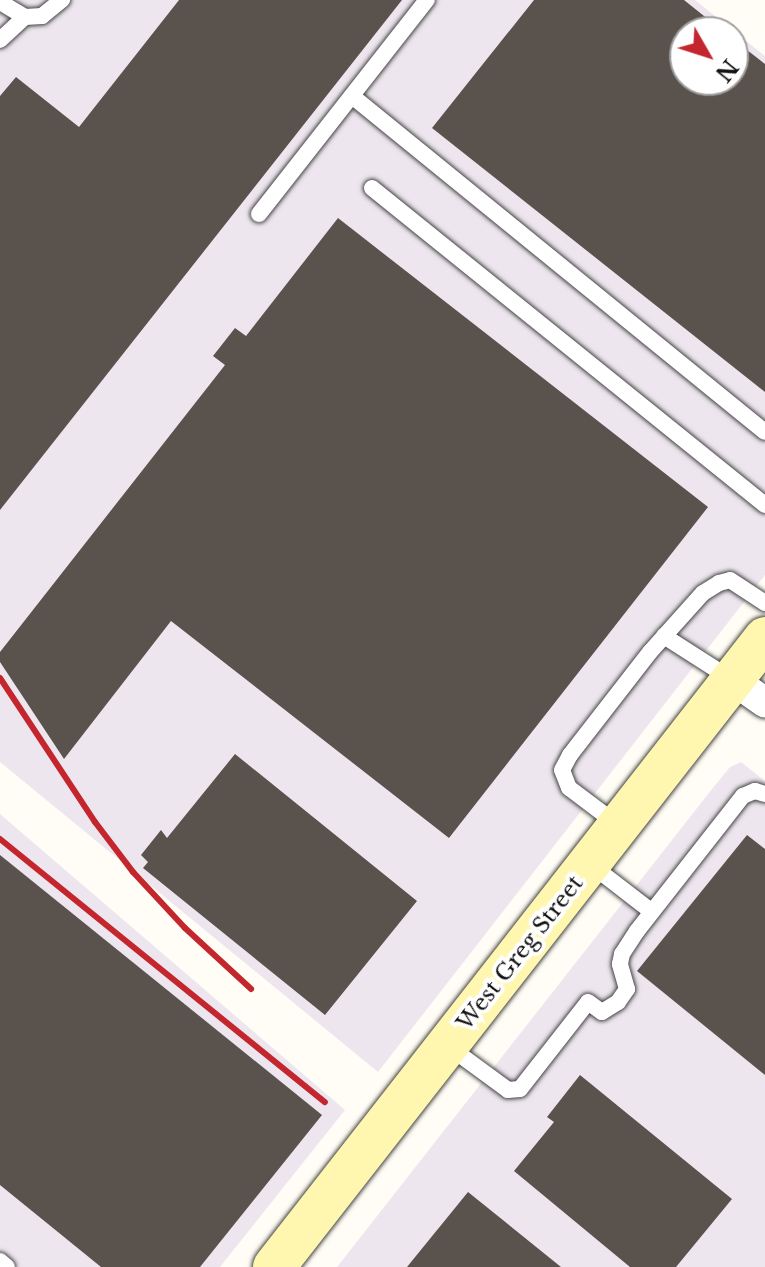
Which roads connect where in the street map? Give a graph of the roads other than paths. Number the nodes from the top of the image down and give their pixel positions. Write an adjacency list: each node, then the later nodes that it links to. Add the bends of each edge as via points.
1 (62, 0): 4 (lane, via 42,16)
2 (427, 0): 6 (lane)
3 (0, 2): 4 (lane)
4 (25, 17): 5 (lane)
5 (0, 40)
6 (352, 96): 8 (lane); 9 (lane)
7 (372, 188): 10 (lane)
8 (259, 214)
9 (765, 432)
10 (765, 505)
11 (765, 603): 12 (lane, via 742,585 719,583)
12 (664, 636): 14 (lane); 16 (lane, via 562,770 578,798)
13 (765, 638): 14 (main road, West Greg Street)
14 (749, 691): 16 (main road, West Greg Street)
15 (765, 794): 18 (lane, via 743,796)
16 (619, 826): 17 (main road, West Greg Street)
17 (590, 864): 18 (lane); 19 (main road, West Greg Street)
18 (652, 912): 19 (lane, via 622,954 627,989 618,1002 602,1012 588,1002 520,1089 508,1090)
19 (448, 1046): 22 (main road, West Greg Street)
20 (0, 1261): 21 (lane)
21 (7, 1267)
22 (274, 1267)

